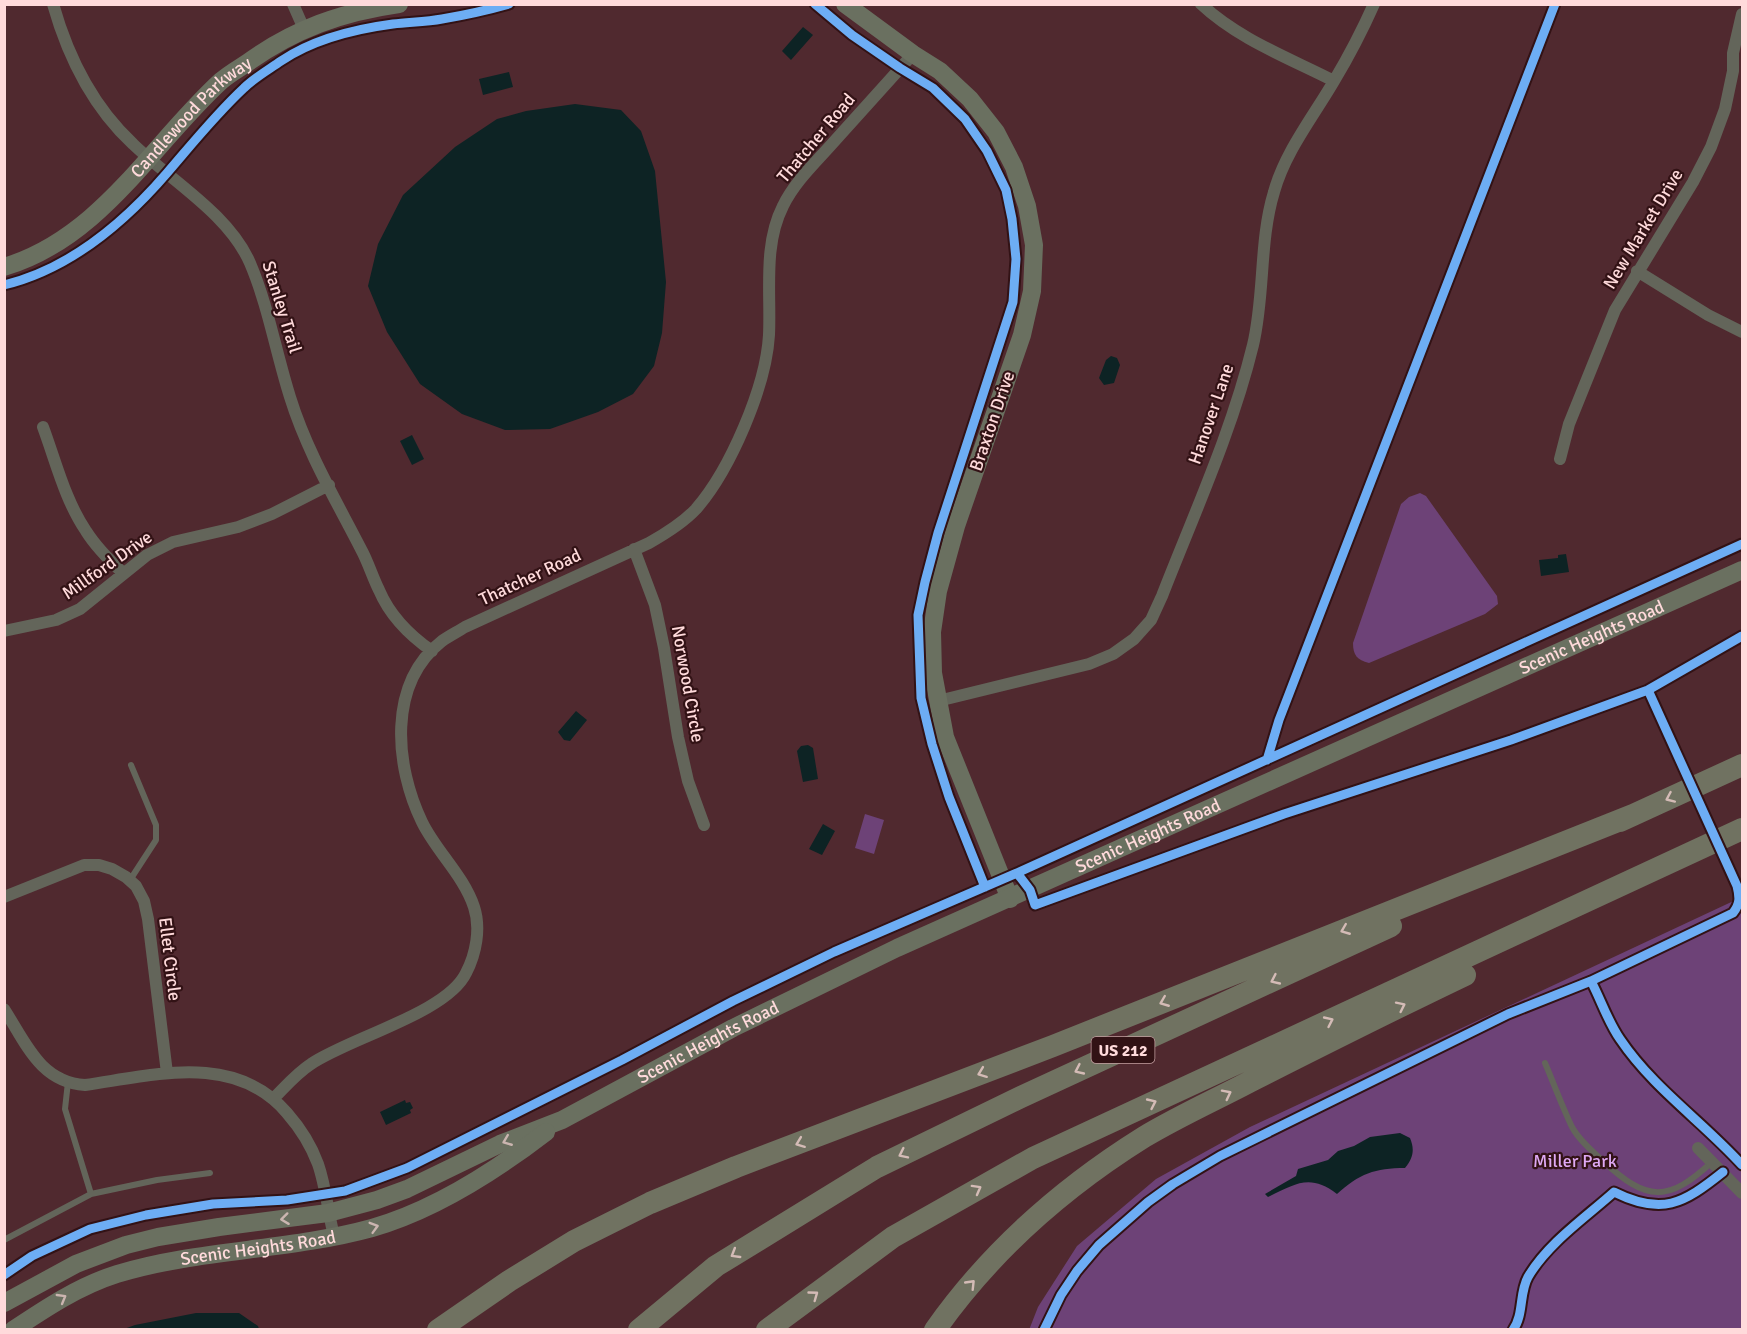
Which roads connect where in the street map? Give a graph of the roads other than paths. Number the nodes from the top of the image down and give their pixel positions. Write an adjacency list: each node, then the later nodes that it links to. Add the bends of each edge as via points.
1 (53, 4): 11 (street, Stanley Trail, via 70,56 87,88 107,118)
2 (293, 4): 8 (street)
3 (399, 4): 8 (street, Candlewood Parkway, via 346,14)
4 (845, 4): 9 (street, Braxton Drive)
5 (1201, 4): 10 (street, via 1248,38)
6 (1374, 4): 10 (street, Hanover Lane)
7 (1743, 14): 13 (street, New Market Drive, via 1725,110 1711,147)
8 (304, 29): 11 (street, Candlewood Parkway, via 222,80)
9 (913, 54): 18 (street, Thatcher Road, via 809,170 783,205 770,251 765,366 746,422 720,474 695,510 664,535); 23 (street, Braxton Drive, via 940,71 970,99 996,132 1027,206 1034,245 1032,291 1022,335 956,526 938,591 932,632)
10 (1334, 81): 23 (street, Hanover Lane, via 1284,164 1274,192 1256,326 1245,375 1151,620 1113,654 1089,664)
11 (149, 158): 12 (street, Candlewood Parkway, via 89,220 52,246); 17 (street, Stanley Trail, via 231,233 249,261 302,431)
12 (4, 267)
13 (1637, 271): 14 (street); 16 (street, New Market Drive, via 1597,352)
14 (1743, 332)
15 (43, 428): 20 (street, via 80,521)
16 (1560, 459)
17 (328, 485): 20 (street, Millford Drive, via 238,527 173,542); 22 (street, Stanley Trail, via 391,612)
18 (634, 549): 22 (street, Thatcher Road, via 465,627); 27 (street, Norwood Circle, via 655,605 688,781)
19 (1743, 570): 32 (street, Scenic Heights Road)
20 (123, 573): 21 (street, Millford Drive, via 80,609 56,620)
21 (4, 631)
22 (432, 651): 37 (street, Thatcher Road, via 410,683 403,708 403,764 422,822 474,908 474,954 465,976 450,993 310,1064)
23 (938, 701): 32 (street, Braxton Drive, via 952,760)
24 (131, 765): 30 (lane, via 156,825 156,840)
25 (1743, 765): 26 (highway, US 212, one-way to 26)
26 (1633, 815): 49 (highway, one-way to 49, via 650,1203 555,1252); 50 (highway, US 212, one-way to 50, via 877,1167 716,1266)
27 (704, 825)
28 (1743, 829): 29 (highway)
29 (1664, 866): 51 (highway, one-way to 29, via 893,1237 1033,1158); 52 (highway, one-way to 29, via 1027,1225 1077,1182 1145,1136 1340,1035 1569,924)
30 (130, 880): 31 (street, via 112,868 84,865); 35 (street, Ellet Circle, via 144,902 148,919)
31 (4, 897)
32 (1010, 899): 38 (street, Scenic Heights Road, via 897,948 733,1028)
33 (4, 1009): 36 (street, via 46,1071)
34 (1545, 1063): 40 (lane, via 1573,1128 1629,1184 1656,1192 1670,1191)
35 (167, 1073): 36 (street, via 85,1085); 37 (street, via 223,1074 250,1083)
36 (68, 1082): 43 (lane, via 65,1109)
37 (274, 1098): 44 (street, via 305,1136 318,1166)
38 (562, 1120): 44 (street, Scenic Heights Road, one-way to 44, via 500,1144 406,1189); 45 (street, Scenic Heights Road, one-way to 38, via 412,1214 506,1162)
39 (1698, 1148): 40 (street)
40 (1713, 1161): 42 (street)
41 (210, 1173): 43 (lane)
42 (1743, 1193)
43 (91, 1194): 46 (lane)
44 (328, 1213): 45 (street); 47 (street, Scenic Heights Road, one-way to 47, via 219,1227 126,1245 55,1274)
45 (334, 1236): 48 (street, Scenic Heights Road, one-way to 45, via 76,1290 117,1274)
46 (4, 1240)
47 (4, 1303)
48 (13, 1329)
49 (438, 1329)
50 (639, 1329)
51 (766, 1329)
52 (934, 1329)

